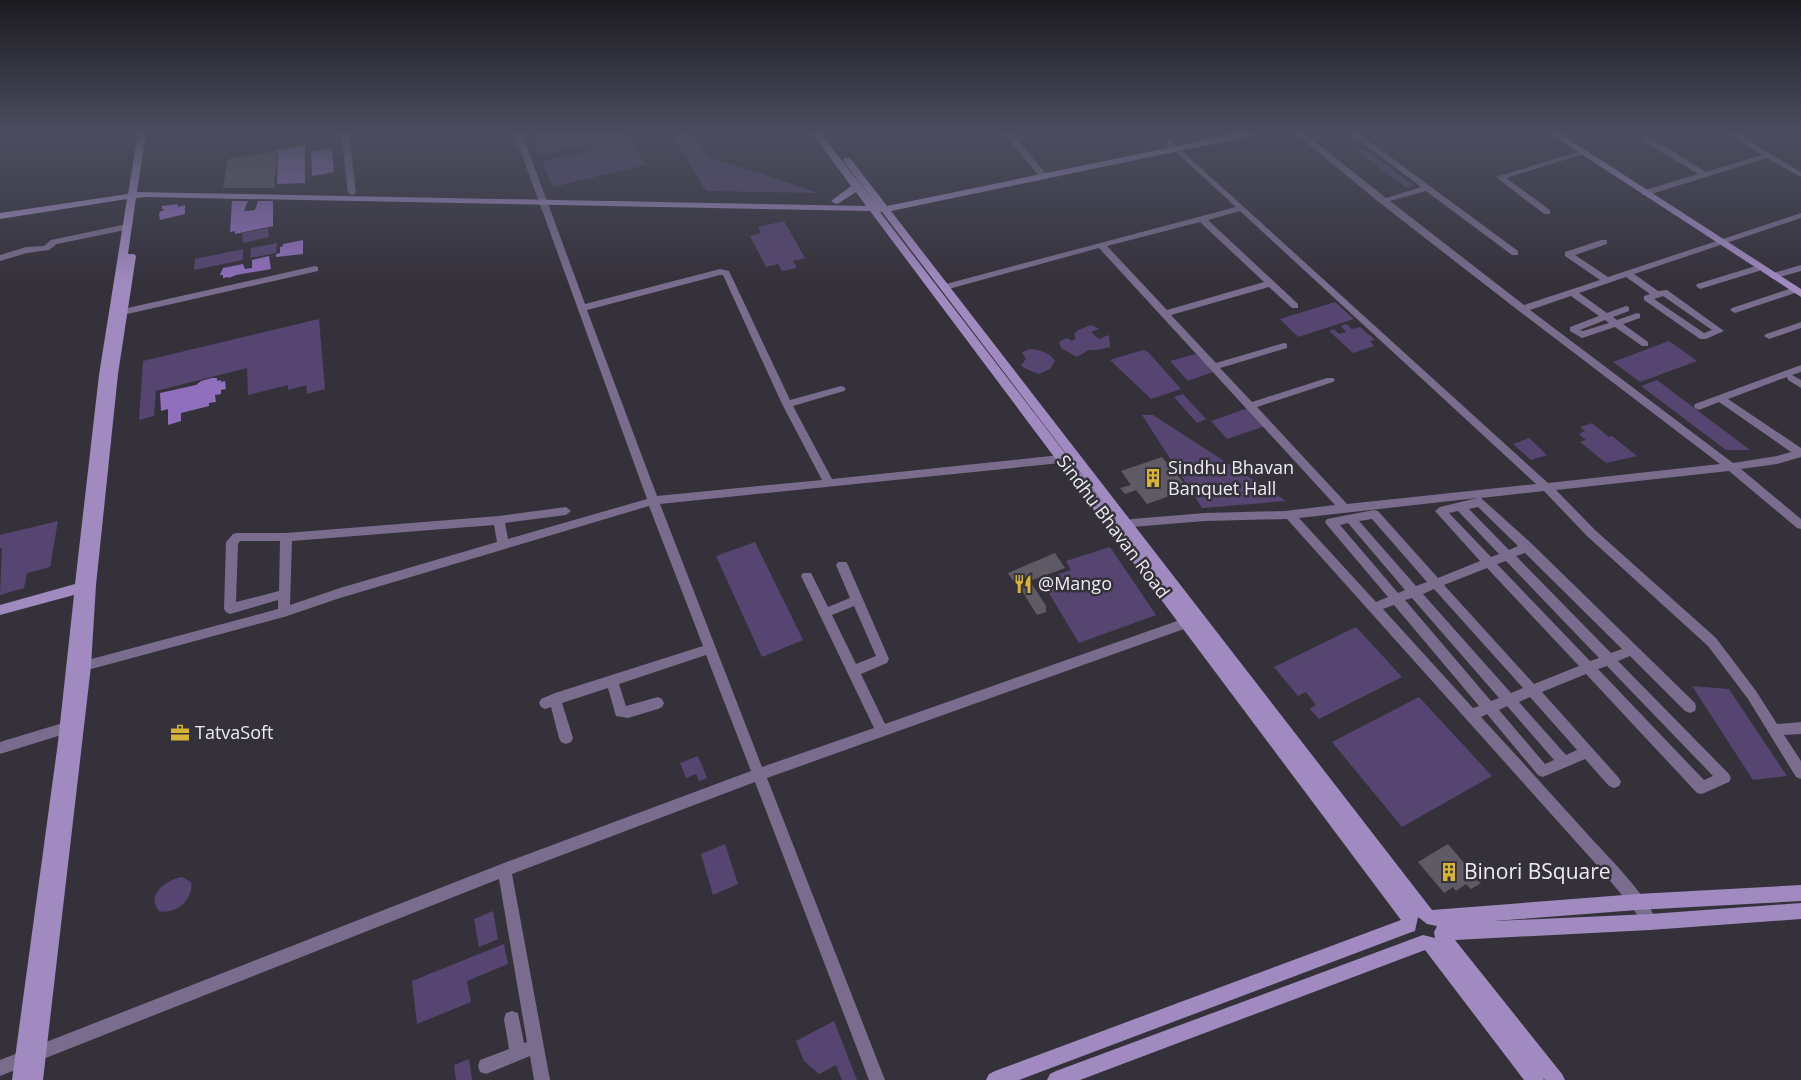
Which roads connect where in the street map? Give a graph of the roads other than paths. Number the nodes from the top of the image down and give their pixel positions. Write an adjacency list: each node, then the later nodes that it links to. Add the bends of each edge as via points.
1 (137, 183): 16 (main road)
2 (138, 183): 16 (main road)
3 (351, 183): 17 (street)
4 (537, 183): 19 (street)
5 (854, 183): 14 (main road, Sindhu Bhavan Road)
6 (861, 183): 22 (main road, Sindhu Bhavan Road)
7 (991, 183): 22 (main road)
8 (1215, 183): 23 (street)
9 (1361, 183): 21 (street)
10 (1421, 183): 15 (street)
11 (1509, 183): 25 (street)
12 (1630, 183): 18 (main road)
13 (1677, 183): 18 (street)
14 (856, 186): 20 (main road); 22 (main road, Sindhu Bhavan Road)
15 (1427, 188): 21 (street); 33 (street)
16 (136, 192): 17 (main road); 19 (main road); 24 (main road); 27 (main road); 29 (main road); 52 (main road)
17 (352, 193): 19 (main road)
18 (1645, 193): 31 (main road)
19 (543, 198): 20 (main road); 22 (main road); 48 (street)
20 (836, 201): 22 (main road)
21 (1383, 201): 49 (street)
22 (877, 205): 43 (main road, Sindhu Bhavan Road); 77 (main road, Sindhu Bhavan Road)
23 (1242, 208): 28 (street); 80 (street)
24 (0, 211)
25 (1547, 212)
26 (1801, 215): 31 (street)
27 (0, 216)
28 (1202, 219): 32 (street); 41 (street)
29 (126, 227): 34 (street, via 54,242 46,248); 52 (main road)
30 (1604, 242): 40 (street, via 1568,254)
31 (1718, 242): 35 (main road); 38 (street)
32 (1101, 245): 43 (street); 53 (street)
33 (1515, 253)
34 (0, 258)
35 (1759, 268): 39 (main road); 42 (street)
36 (1801, 268): 39 (street)
37 (315, 269): 52 (street)
38 (1626, 273): 40 (street); 46 (street)
39 (1773, 276): 45 (main road)
40 (1606, 280): 44 (street)
41 (1271, 283): 47 (street); 53 (street)
42 (1700, 286)
43 (945, 287): 76 (main road, Sindhu Bhavan Road)
44 (1572, 292): 49 (street); 54 (street)
45 (1799, 292): 51 (street)
46 (1657, 295): 46 (street, via 1664,292 1720,332 1703,337 1647,298)
47 (1295, 306)
48 (582, 308): 72 (street, via 720,272 726,274); 82 (street)
49 (1522, 309): 62 (street)
50 (1626, 309): 54 (street)
51 (1734, 310)
52 (117, 314): 100 (main road, via 104,375)
53 (1165, 314): 65 (street)
54 (1607, 316): 56 (street); 59 (street, via 1573,329)
55 (1638, 316): 56 (street)
56 (1617, 324): 59 (street); 63 (street)
57 (1801, 325): 58 (street)
58 (1790, 329): 60 (street); 61 (street)
59 (1582, 336): 62 (street)
60 (1769, 336)
61 (1801, 337)
62 (1565, 342): 78 (street)
63 (1645, 344)
64 (1284, 346): 65 (street)
65 (1213, 366): 73 (street)
66 (1801, 368): 71 (street)
67 (1792, 378): 69 (street)
68 (1330, 380): 73 (street)
69 (1801, 385)
70 (841, 389): 72 (street)
71 (1720, 398): 74 (street); 75 (street)
72 (787, 404): 79 (street)
73 (1249, 406): 86 (street)
74 (1699, 406)
75 (1800, 453): 78 (street, via 1777,460)
76 (1073, 454): 77 (street); 89 (main road, Sindhu Bhavan Road)
77 (1061, 459): 79 (street); 91 (main road, Sindhu Bhavan Road)
78 (1731, 466): 80 (street); 90 (street)
79 (829, 483): 82 (street)
80 (1545, 486): 81 (street); 125 (street, via 1591,533 1712,642)
81 (1427, 499): 85 (street); 86 (street)
82 (653, 501): 93 (street); 110 (street)
83 (1460, 506): 85 (street); 94 (street, via 1480,502); 95 (street)
84 (566, 511): 88 (street)
85 (1440, 511): 96 (street)
86 (1347, 513): 87 (street); 99 (street, via 1374,514); 101 (street); 103 (street, via 1331,522)
87 (1290, 515): 89 (street); 105 (street)
88 (499, 520): 92 (street); 93 (street)
89 (1127, 524): 91 (street); 109 (main road, Sindhu Bhavan Road)
90 (1801, 524)
91 (1114, 528): 109 (main road, Sindhu Bhavan Road)
92 (286, 537): 102 (street); 102 (street, via 237,537 232,542 230,609)
93 (503, 546): 107 (street)
94 (1528, 548): 95 (street); 111 (street)
95 (1506, 556): 96 (street); 112 (street)
96 (1490, 562): 99 (street); 114 (street)
97 (842, 565): 104 (street)
98 (807, 576): 108 (street)
99 (1435, 584): 101 (street); 117 (street)
100 (86, 586): 106 (main road); 113 (main road); 123 (main road)
101 (1414, 592): 103 (street); 118 (street)
102 (284, 594): 107 (street)
103 (1397, 599): 105 (street); 120 (street)
104 (857, 600): 108 (street); 115 (street, via 883,659)
105 (1373, 608): 122 (street)
106 (0, 610)
107 (284, 612): 113 (street)
108 (824, 613): 115 (street)
109 (1193, 621): 126 (street); 138 (main road, Sindhu Bhavan Road)
110 (710, 649): 116 (street); 132 (street)
111 (1632, 650): 112 (street); 121 (street)
112 (1609, 660): 114 (street); 114 (street, via 1724,778 1702,788)
113 (84, 666): 144 (main road)
114 (1589, 667): 117 (street)
115 (853, 671): 126 (street)
116 (612, 680): 119 (street, via 621,712); 127 (street, via 550,701)
117 (1532, 690): 118 (street); 129 (street)
118 (1509, 700): 120 (street); 130 (street)
119 (658, 703)
120 (1490, 707): 122 (street); 130 (street, via 1543,771)
121 (1690, 707)
122 (1471, 715): 136 (street)
123 (66, 728): 128 (street); 145 (main road)
124 (1801, 728): 125 (street)
125 (1774, 730): 131 (street)
126 (882, 731): 132 (street)
127 (566, 738)
128 (0, 748)
129 (1587, 752): 130 (street); 133 (street)
130 (1564, 762)
131 (1801, 773)
132 (758, 775): 134 (street); 151 (street)
133 (1614, 782)
134 (504, 870): 142 (street); 144 (street)
135 (1801, 892): 136 (main road)
136 (1637, 902): 138 (main road); 139 (street)
137 (1801, 911): 139 (main road)
138 (1420, 919): 140 (main road, via 1439,925); 140 (main road, via 1414,935); 152 (main road, via 1312,963)
139 (1650, 922): 140 (main road)
140 (1435, 939): 153 (main road); 154 (main road); 155 (main road)
141 (512, 1019): 143 (street)
142 (536, 1046): 143 (street); 150 (street)
143 (518, 1053): 146 (street)
144 (37, 1054): 145 (street); 149 (main road)
145 (23, 1059): 147 (street); 148 (main road)
146 (486, 1066)
147 (0, 1068)
148 (21, 1080)
149 (34, 1080)
150 (542, 1080)
151 (877, 1080)
152 (996, 1080)
153 (1056, 1080)
154 (1535, 1080)
155 (1556, 1080)

